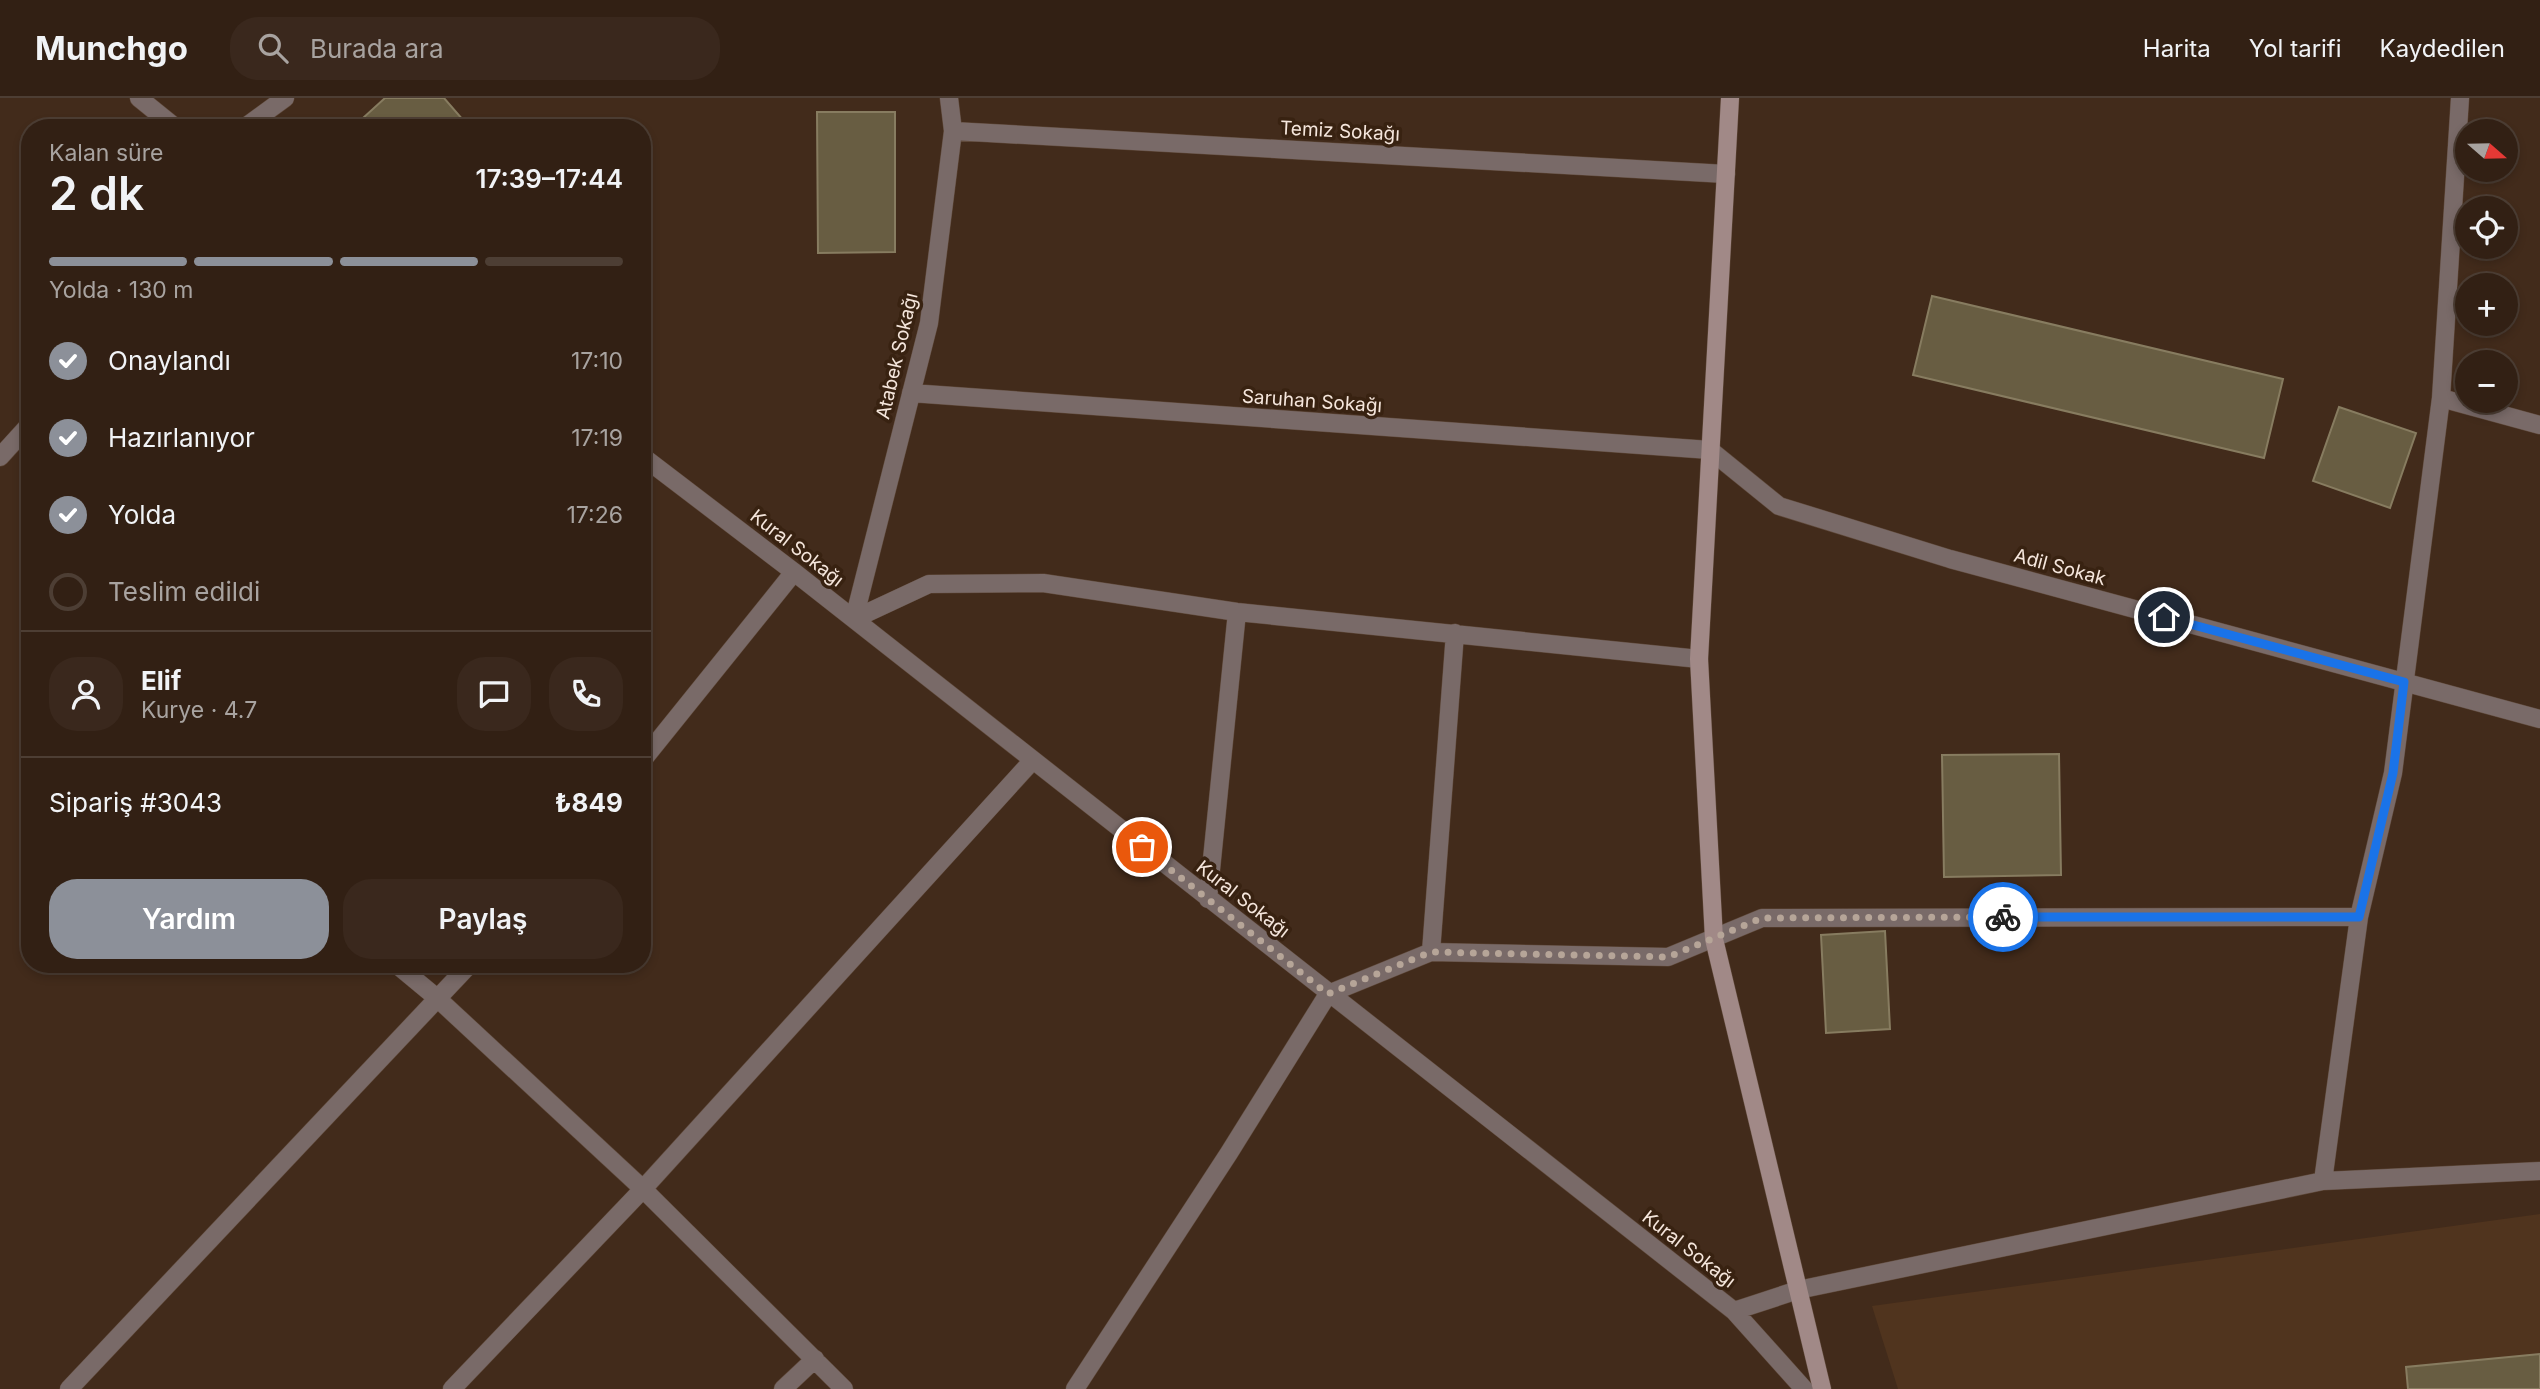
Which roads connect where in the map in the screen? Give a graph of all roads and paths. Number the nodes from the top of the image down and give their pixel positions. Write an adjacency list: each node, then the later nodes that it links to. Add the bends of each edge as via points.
1 (139, 98): 6 (street)
2 (285, 98): 7 (street)
3 (949, 98): 8 (street, Atabek Sokağı)
4 (1730, 98): 9 (street)
5 (2460, 98): 11 (street)
6 (165, 119)
7 (256, 119)
8 (953, 131): 9 (street, Temiz Sokağı); 10 (street, Atabek Sokağı, via 929,324)
9 (1726, 174): 14 (street)
10 (911, 393): 14 (street, Saruhan Sokağı); 19 (street, Atabek Sokağı)
11 (2441, 398): 12 (street); 22 (street)
12 (2540, 425)
13 (21, 434): 15 (street)
14 (1710, 450): 21 (street); 22 (street, Adil Sokak, via 1779,506 1950,559)
15 (0, 457)
16 (651, 463): 17 (street, Kural Sokağı)
17 (794, 572): 19 (street, Kural Sokağı); 24 (street)
18 (1237, 612): 19 (street, via 1043,583 929,584); 20 (street); 26 (street)
19 (854, 619): 25 (street, Kural Sokağı)
20 (1455, 633): 21 (street); 29 (street)
21 (1699, 659): 28 (street)
22 (2404, 682): 23 (street, Adil Sokak); 27 (street, via 2393,773)
23 (2540, 719)
24 (651, 750)
25 (1033, 761): 26 (street, Kural Sokağı); 36 (street)
26 (1208, 899): 32 (street, Kural Sokağı)
27 (2359, 917): 28 (street, via 1762,918); 35 (street)
28 (1714, 939): 29 (street, via 1668,957); 37 (street)
29 (1431, 952): 32 (street)
30 (407, 973): 33 (street)
31 (461, 973): 33 (street)
32 (1328, 994): 38 (street, Kural Sokağı); 44 (street)
33 (437, 998): 36 (street); 40 (street)
34 (2540, 1171): 35 (street)
35 (2323, 1181): 37 (street)
36 (643, 1189): 39 (street); 41 (street)
37 (1798, 1290): 38 (street); 46 (street)
38 (1734, 1311): 45 (street, Kural Sokağı)
39 (815, 1359): 42 (street); 43 (street)
40 (69, 1389)
41 (452, 1389)
42 (783, 1389)
43 (844, 1389)
44 (1075, 1389)
45 (1804, 1389)
46 (1822, 1389)

